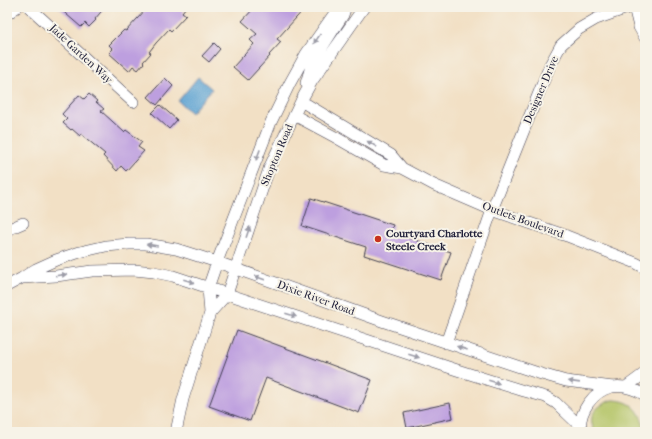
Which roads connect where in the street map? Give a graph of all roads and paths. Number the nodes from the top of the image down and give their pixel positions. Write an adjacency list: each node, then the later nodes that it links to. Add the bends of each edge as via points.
1 (17, 7): 8 (street)
2 (30, 7): 11 (street, Jade Garden Way)
3 (339, 7): 17 (street, Shopton Road, one-way to 17, via 306,54 279,104)
4 (344, 7): 10 (street, via 343,15 312,63)
5 (364, 7): 10 (street, Shopton Road)
6 (630, 7): 14 (street, Designer Drive, via 579,29 561,45 550,65)
7 (634, 7): 9 (street)
8 (7, 14)
9 (645, 38)
10 (301, 101): 12 (street, Shopton Road); 13 (street, Outlets Boulevard, one-way to 10, via 391,155)
11 (133, 102)
12 (294, 115): 13 (street, Outlets Boulevard, via 384,165); 19 (street, Shopton Road, one-way to 12, via 269,169)
13 (402, 168): 14 (street, Outlets Boulevard)
14 (492, 210): 18 (street, Outlets Boulevard, via 567,236); 25 (street, Designer Drive)
15 (23, 224): 16 (street)
16 (7, 230)
17 (217, 262): 19 (street, Dixie River Road); 20 (street, Dixie River Road, one-way to 20, via 176,249 129,244 80,252 36,269); 22 (street, Shopton Road)
18 (645, 268)
19 (235, 269): 23 (street, Shopton Road); 25 (street, Dixie River Road, one-way to 19)
20 (22, 278): 21 (street, Dixie River Road); 22 (street, Dixie River Road, one-way to 22, via 134,270 173,276)
21 (7, 286)
22 (208, 288): 23 (street, Dixie River Road); 24 (street, Shopton Road)
23 (227, 294): 24 (street, Shopton Road); 30 (street, Dixie River Road, one-way to 30, via 524,392 546,397 556,403)
24 (210, 313): 31 (street, Shopton Road, via 183,399)
25 (446, 343): 27 (street, Dixie River Road, one-way to 25, via 566,381 538,374)
26 (645, 373): 28 (street)
27 (613, 387): 28 (street, Dixie River Road); 30 (street, via 602,391 586,406)
28 (626, 387): 29 (street)
29 (645, 395)
30 (581, 430)
31 (176, 432)

